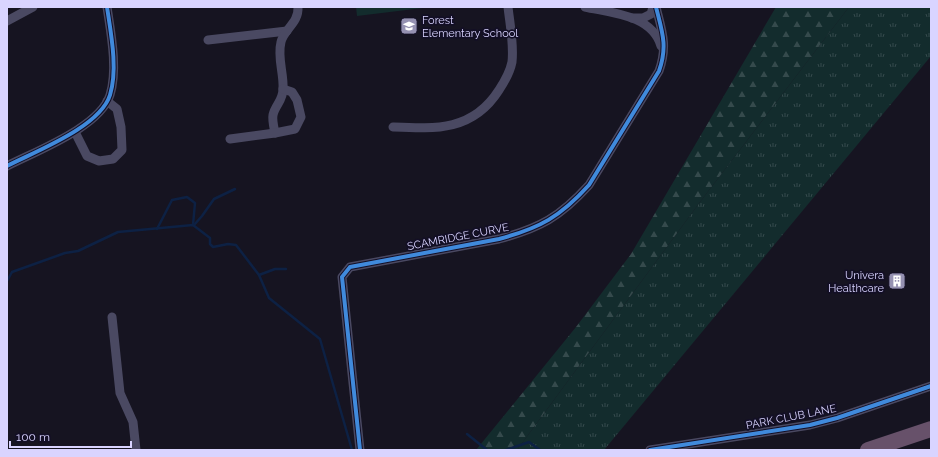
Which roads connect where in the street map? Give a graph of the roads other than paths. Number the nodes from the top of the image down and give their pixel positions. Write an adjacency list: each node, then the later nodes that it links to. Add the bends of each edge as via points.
1 (33, 7): 9 (street)
2 (107, 7): 14 (street, via 113,60)
3 (298, 7): 10 (street, via 298,15)
4 (508, 7): 15 (street, via 512,62 504,82 487,105 466,120 442,127)
5 (585, 7): 8 (street)
6 (653, 7): 8 (street, via 651,14 643,18)
7 (656, 7): 12 (street, SCAMRIDGE CURVE, via 664,39)
8 (632, 18): 12 (street, via 656,34)
9 (7, 20)
10 (287, 32): 11 (street); 13 (street, via 281,41 279,53)
11 (208, 40)
12 (663, 59): 24 (street, SCAMRIDGE CURVE, via 659,71 589,185 567,207 546,222 500,239 350,267 342,277)
13 (283, 90): 17 (street, via 281,101 273,116); 17 (street, via 292,92 301,117 295,129)
14 (108, 102): 16 (street, via 92,120); 16 (street, via 118,109 121,127 122,150 113,159 99,161 87,156)
15 (393, 127)
16 (75, 132): 19 (street)
17 (275, 133): 18 (street)
18 (230, 139)
19 (7, 166)
20 (112, 317): 23 (street, via 120,393 133,422)
21 (931, 386): 25 (street, PARK CLUB LANE, via 810,425)
22 (931, 429): 26 (highway)
23 (136, 450)
24 (360, 450)
25 (650, 450)
26 (868, 450)

